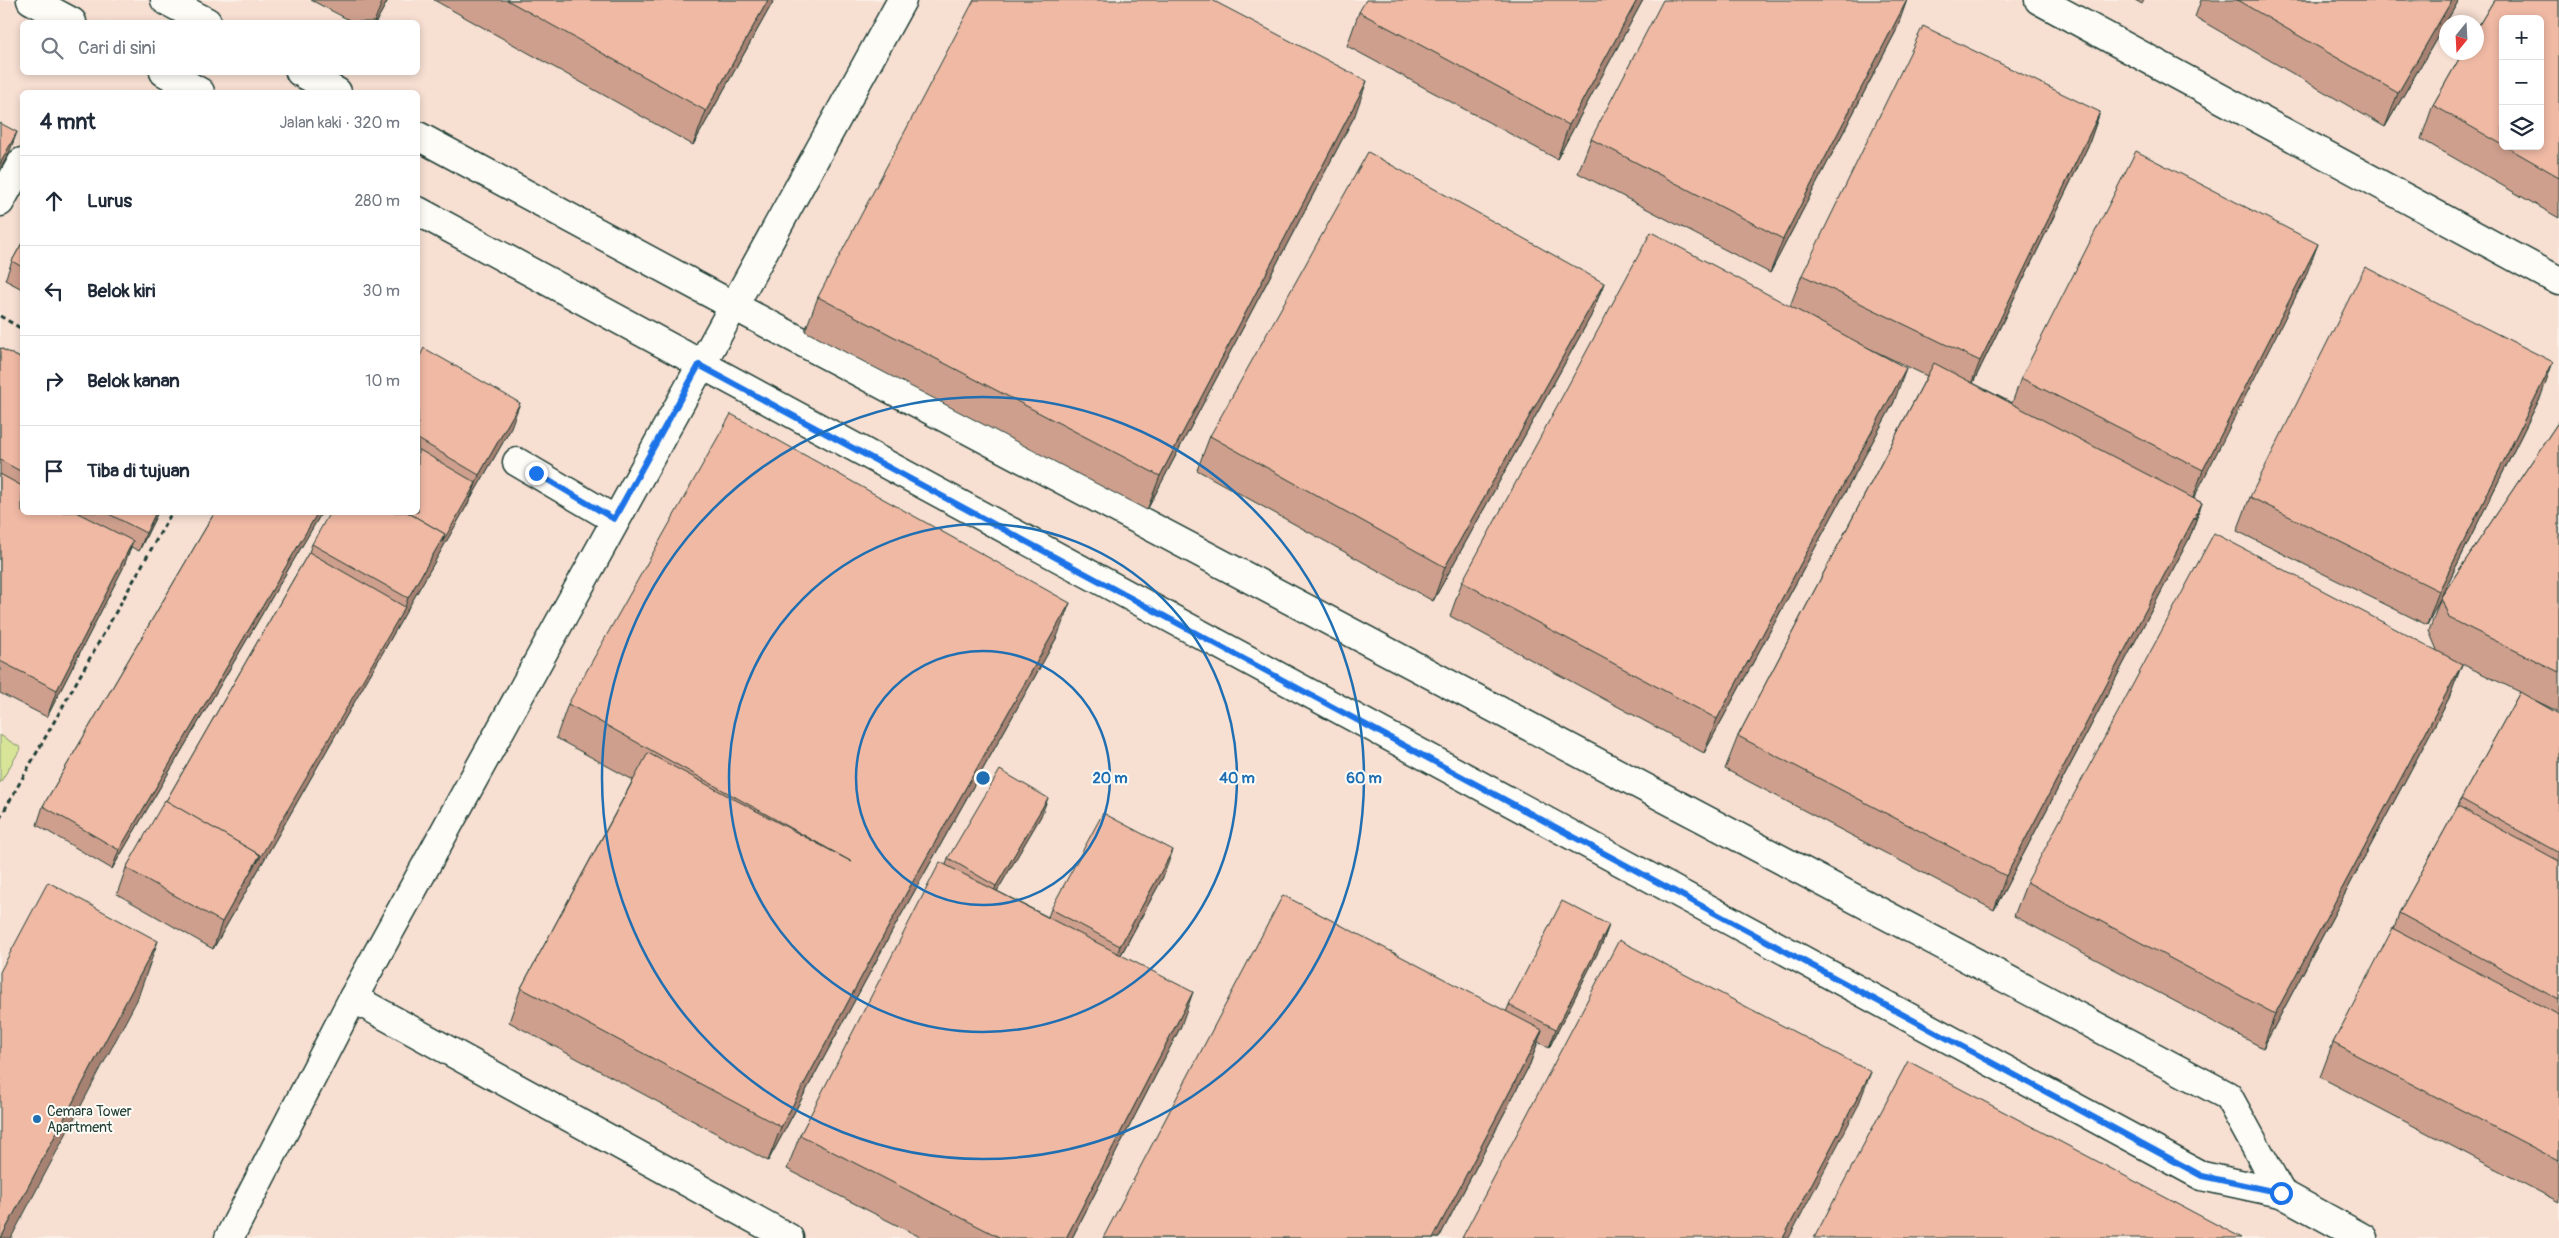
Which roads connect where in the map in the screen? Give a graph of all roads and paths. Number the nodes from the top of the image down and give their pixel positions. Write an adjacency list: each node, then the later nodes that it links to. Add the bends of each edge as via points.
1 (31, 0): 5 (street)
2 (165, 0): 6 (street)
3 (902, 0): 16 (street)
4 (2039, 0): 15 (street)
5 (68, 20)
6 (203, 20)
7 (169, 75): 9 (street)
8 (306, 75): 10 (street)
9 (196, 90)
10 (333, 90)
11 (420, 137): 16 (street)
12 (20, 166): 13 (street)
13 (0, 202)
14 (420, 212): 19 (street)
15 (2559, 281)
16 (734, 306): 19 (street); 25 (street, via 2228,1096)
17 (0, 316): 18 (path)
18 (20, 328)
19 (699, 365): 22 (street); 25 (street, via 2202,1176)
20 (517, 462): 22 (street)
21 (170, 515): 23 (path)
22 (614, 519): 24 (street)
23 (0, 818)
24 (353, 998): 26 (street); 27 (street)
25 (2281, 1193): 28 (street)
26 (228, 1238)
27 (789, 1238)
28 (2363, 1238)

